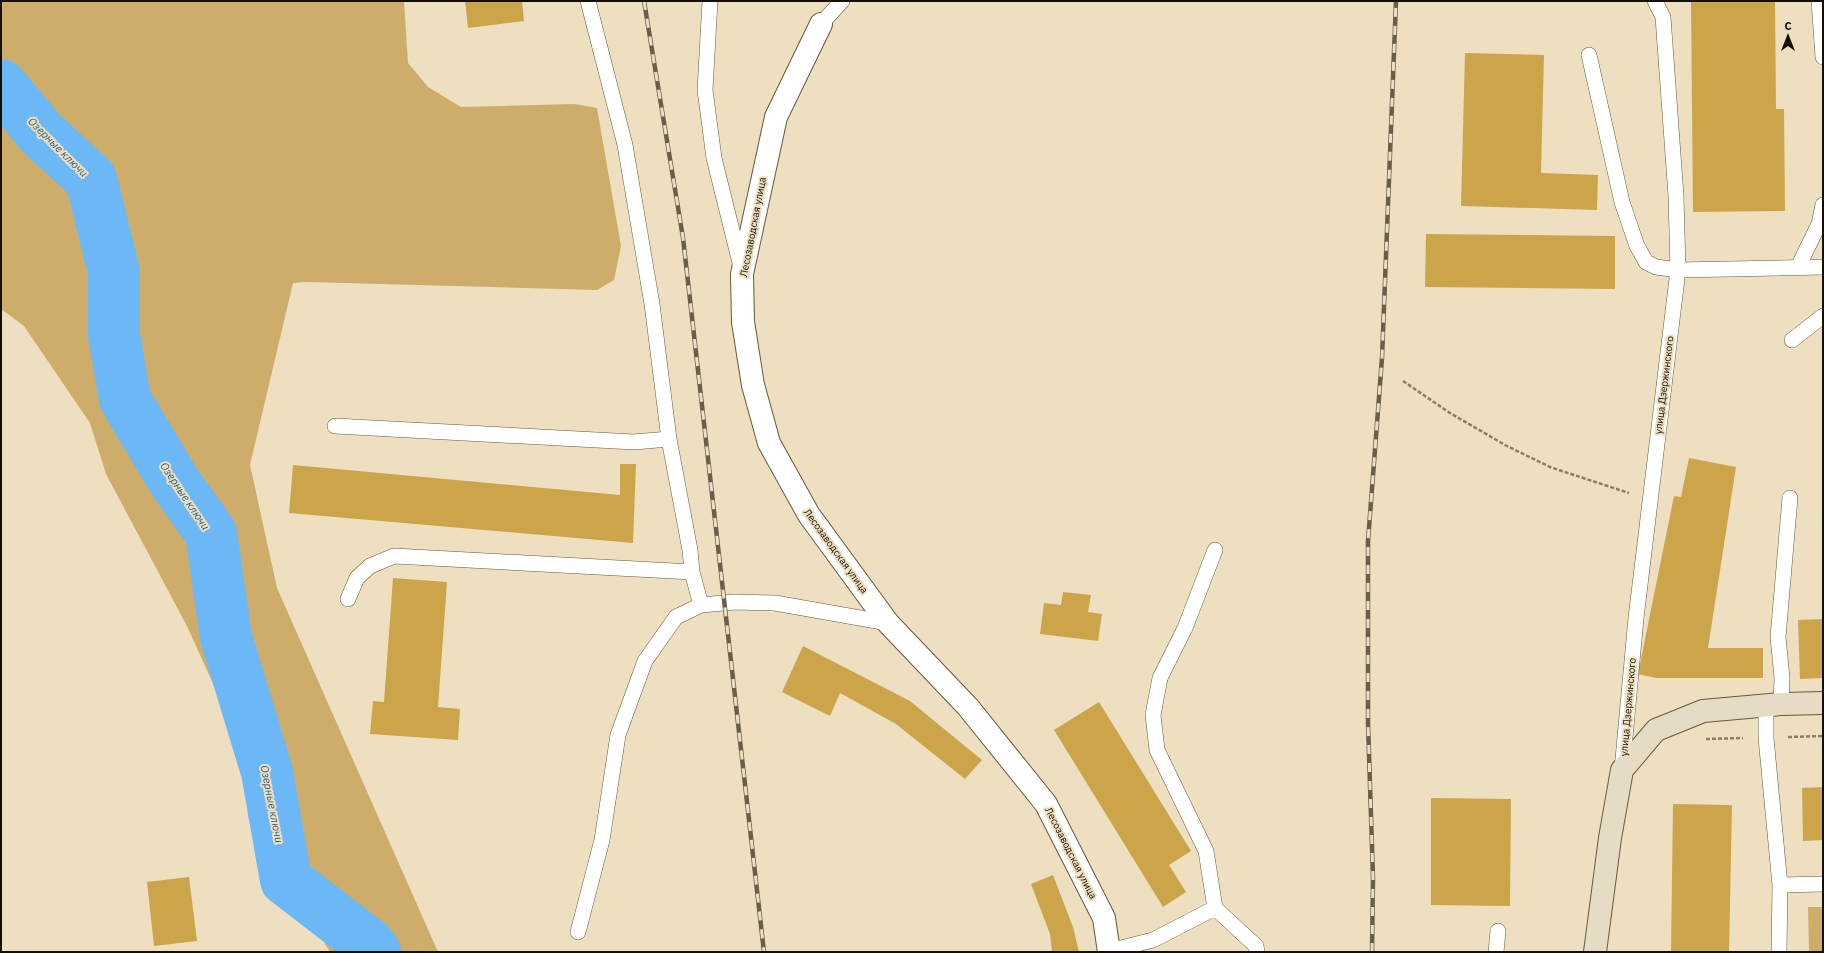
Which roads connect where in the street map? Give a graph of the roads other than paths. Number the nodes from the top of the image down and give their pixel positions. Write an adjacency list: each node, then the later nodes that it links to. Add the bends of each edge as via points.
1 (588, 1): 17 (lane, via 626,153 652,304)
2 (710, 1): 13 (lane, via 706,90 714,158)
3 (842, 1): 6 (lane)
4 (1655, 1): 12 (lane, улица Дзержинского, via 1663,17 1676,196)
5 (1818, 1): 8 (lane)
6 (821, 24): 13 (street, Лесозаводская улица, via 776,117)
7 (1589, 55): 12 (lane, via 1622,202 1637,246 1646,262)
8 (1823, 57)
9 (1823, 205): 10 (lane, via 1820,224)
10 (1798, 267): 11 (lane); 12 (lane)
11 (1823, 267)
12 (1678, 270): 26 (lane, улица Дзержинского, via 1636,618)
13 (742, 274): 23 (street, Лесозаводская улица, via 743,322 753,385 769,443 809,515)
14 (1823, 316): 15 (lane)
15 (1792, 340)
16 (335, 426): 17 (lane, via 634,442)
17 (669, 439): 20 (lane)
18 (1790, 498): 25 (lane, via 1778,638 1782,678)
19 (1215, 550): 29 (lane, via 1185,628 1160,678 1153,715 1157,750 1206,851)
20 (692, 572): 21 (lane, via 394,556 370,566 357,578); 22 (lane)
21 (348, 599)
22 (701, 605): 23 (lane, via 735,602 775,603); 31 (lane, via 676,617 645,661 618,735 602,840)
23 (888, 623): 33 (street, Лесозаводская улица, via 968,707 1046,804 1104,918)
24 (1823, 703): 25 (street, улица Дзержинского)
25 (1773, 705): 26 (street, улица Дзержинского, via 1703,711 1656,730); 28 (lane, via 1766,738)
26 (1622, 770): 36 (street, улица Дзержинского)
27 (1823, 884): 28 (lane)
28 (1780, 885): 37 (lane)
29 (1215, 908): 32 (lane); 34 (lane, via 1256,946)
30 (1498, 931): 35 (lane)
31 (578, 932)
32 (1156, 946): 33 (lane)
33 (1109, 951)
34 (1257, 952)
35 (1496, 952)
36 (1595, 952)
37 (1778, 952)

